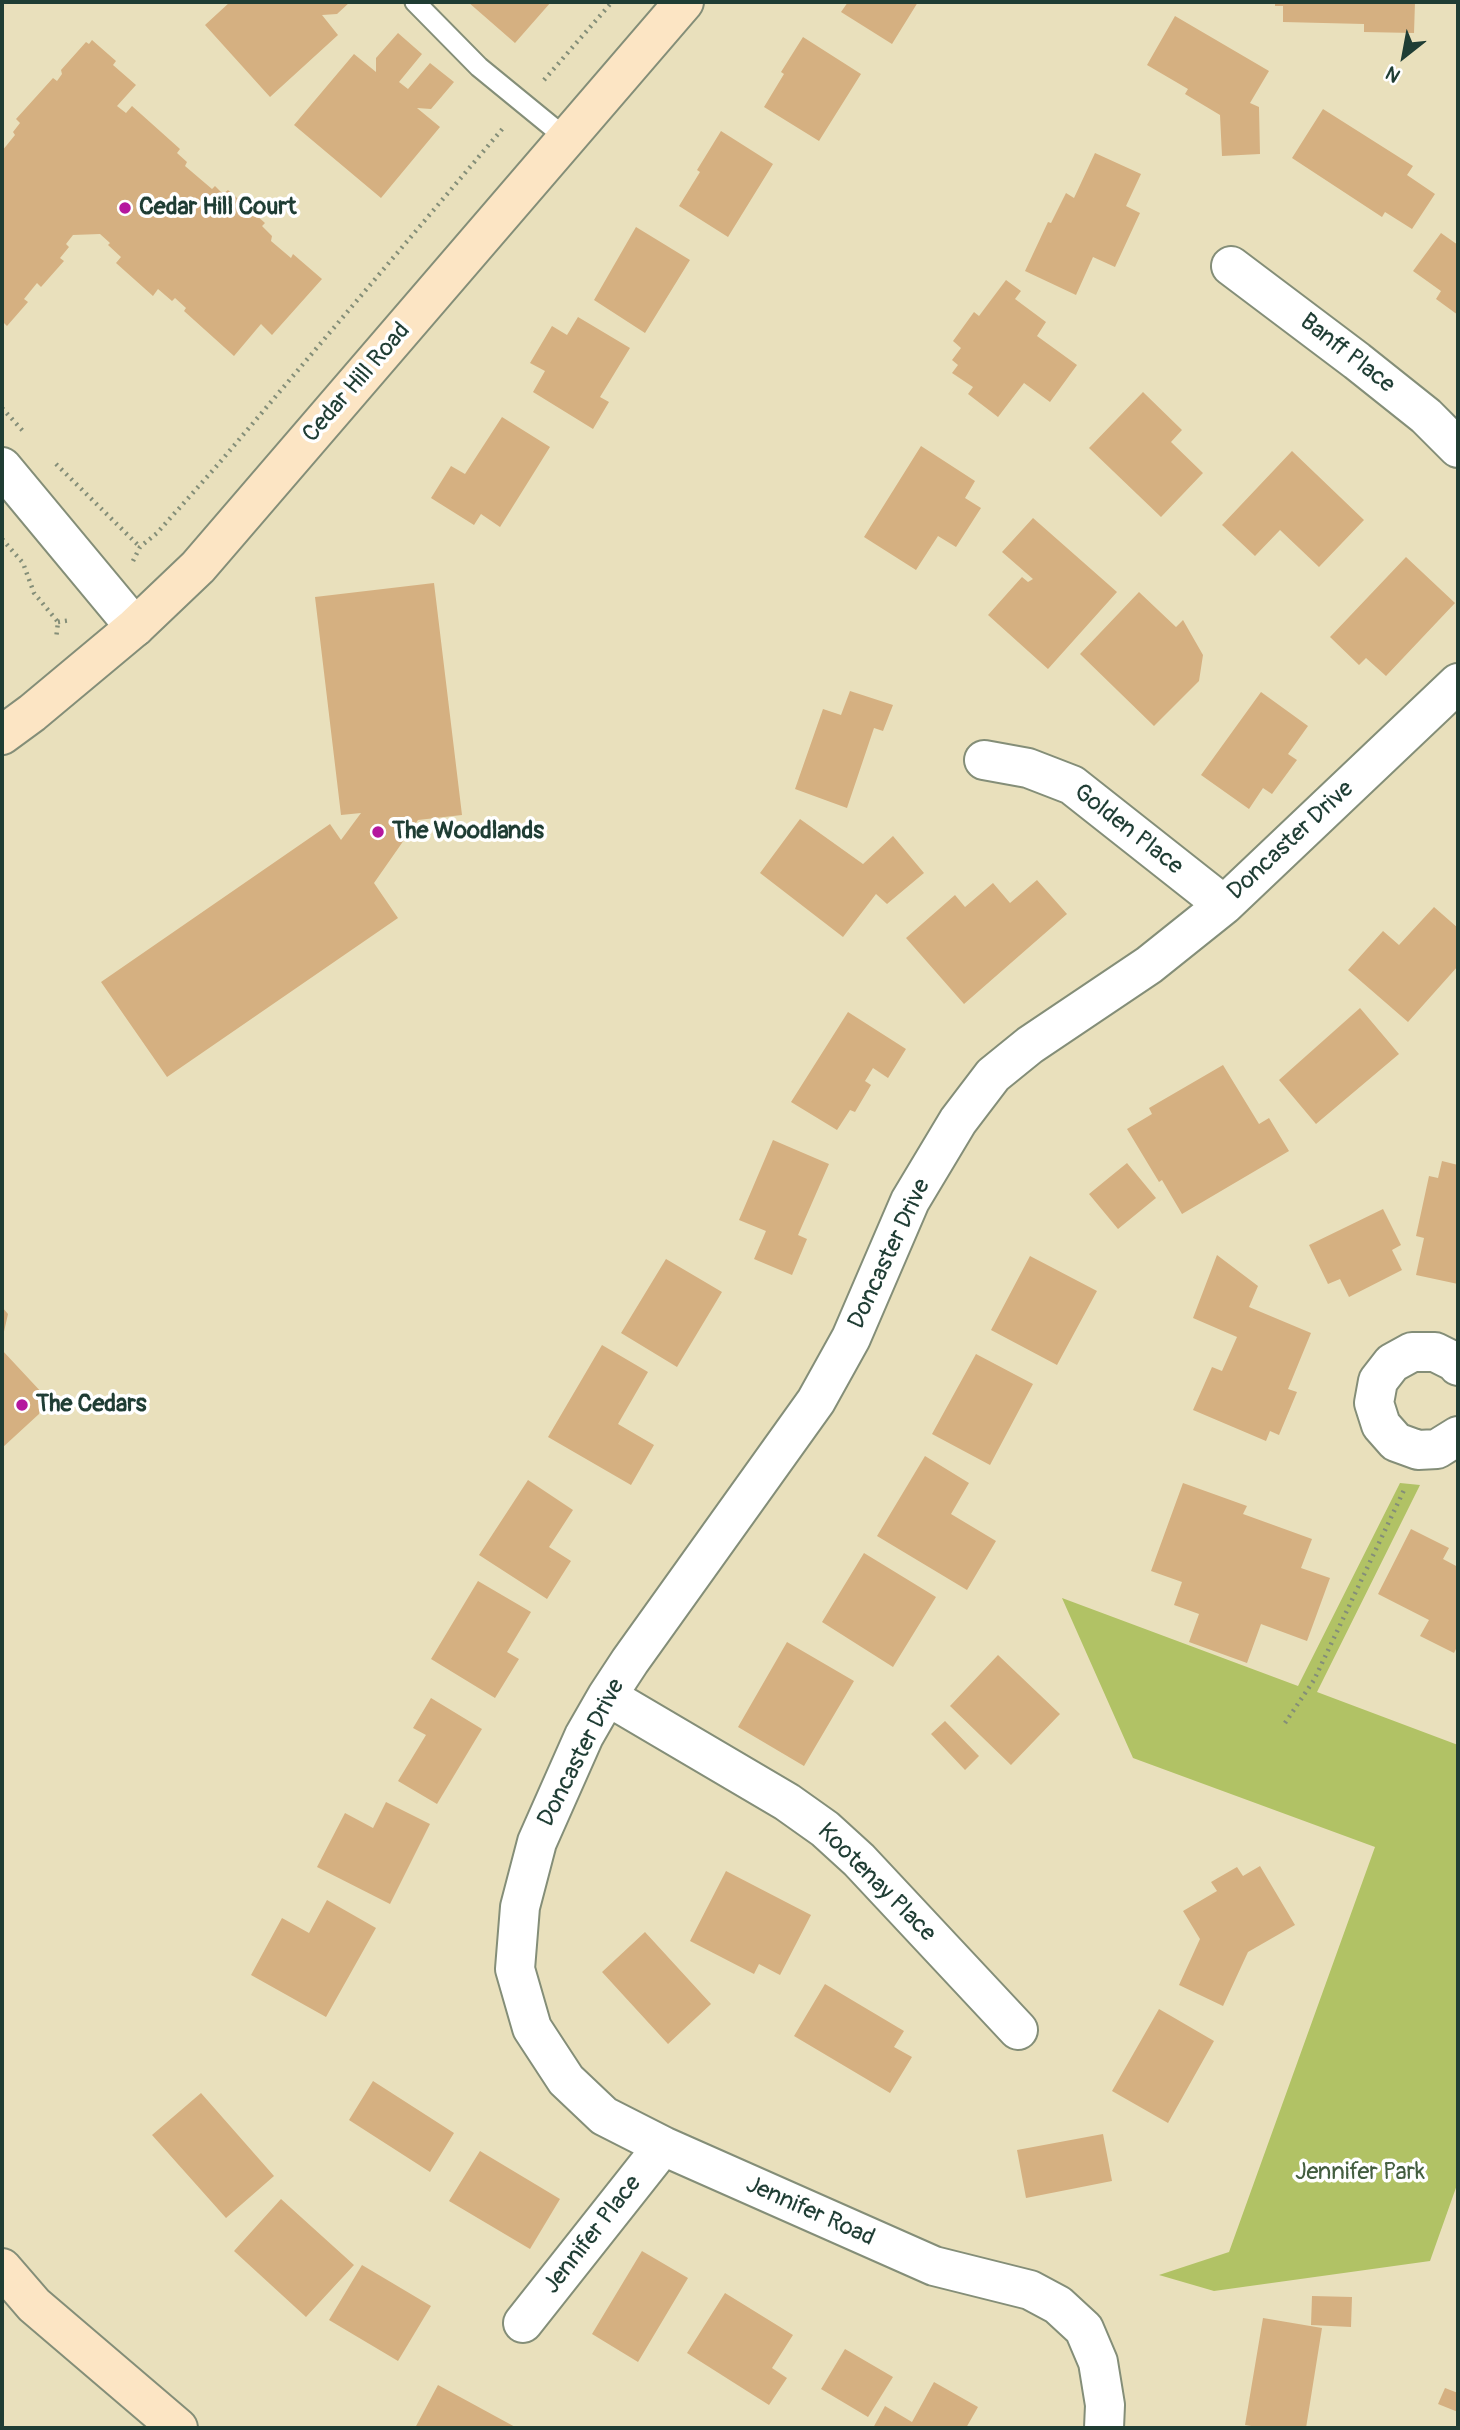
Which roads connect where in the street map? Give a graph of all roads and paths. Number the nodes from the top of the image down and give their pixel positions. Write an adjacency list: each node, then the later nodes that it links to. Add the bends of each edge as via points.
1 (415, 2): 4 (lane)
2 (612, 2): 4 (path)
3 (684, 2): 5 (street, Cedar Hill Road)
4 (523, 104): 5 (lane); 13 (path, via 215,468)
5 (567, 139): 16 (street, Cedar Hill Road, via 198,567)
6 (1231, 266): 9 (street, Banff Place, via 1357,360)
7 (2, 408): 8 (path)
8 (24, 432)
9 (1458, 448)
10 (53, 460): 13 (path)
11 (2, 467): 16 (street)
12 (2, 539): 15 (path, via 23,564 34,593 58,622)
13 (140, 547): 14 (path)
14 (133, 561)
15 (71, 620)
16 (135, 627): 18 (street, Cedar Hill Road)
17 (1458, 683): 20 (street, Doncaster Drive)
18 (2, 735)
19 (984, 760): 20 (street, Golden Place, via 1028,768 1072,785)
20 (1224, 905): 24 (street, Doncaster Drive, via 1149,965 993,1075 958,1121 910,1201 851,1338 816,1401)
21 (1458, 1366): 23 (street, via 1435,1352 1412,1352 1392,1363 1378,1381 1374,1403 1381,1425 1396,1442)
22 (1458, 1436): 23 (street, via 1437,1449)
23 (1418, 1450): 25 (path, via 1411,1476 1314,1680)
24 (607, 1696): 26 (street, Doncaster Drive, via 537,1842 520,1907); 27 (street, Kootenay Place, via 825,1829)
25 (1284, 1723)
26 (515, 1969): 28 (street, Jennifer Road, via 532,2028 566,2080 604,2116)
27 (1018, 2030)
28 (663, 2146): 30 (street, Jennifer Place); 32 (street, Jennifer Road, via 934,2266 1030,2290 1058,2305 1084,2329 1098,2362)
29 (2, 2268): 31 (street, via 34,2305)
30 (523, 2323)
31 (178, 2428)
32 (1104, 2428)

